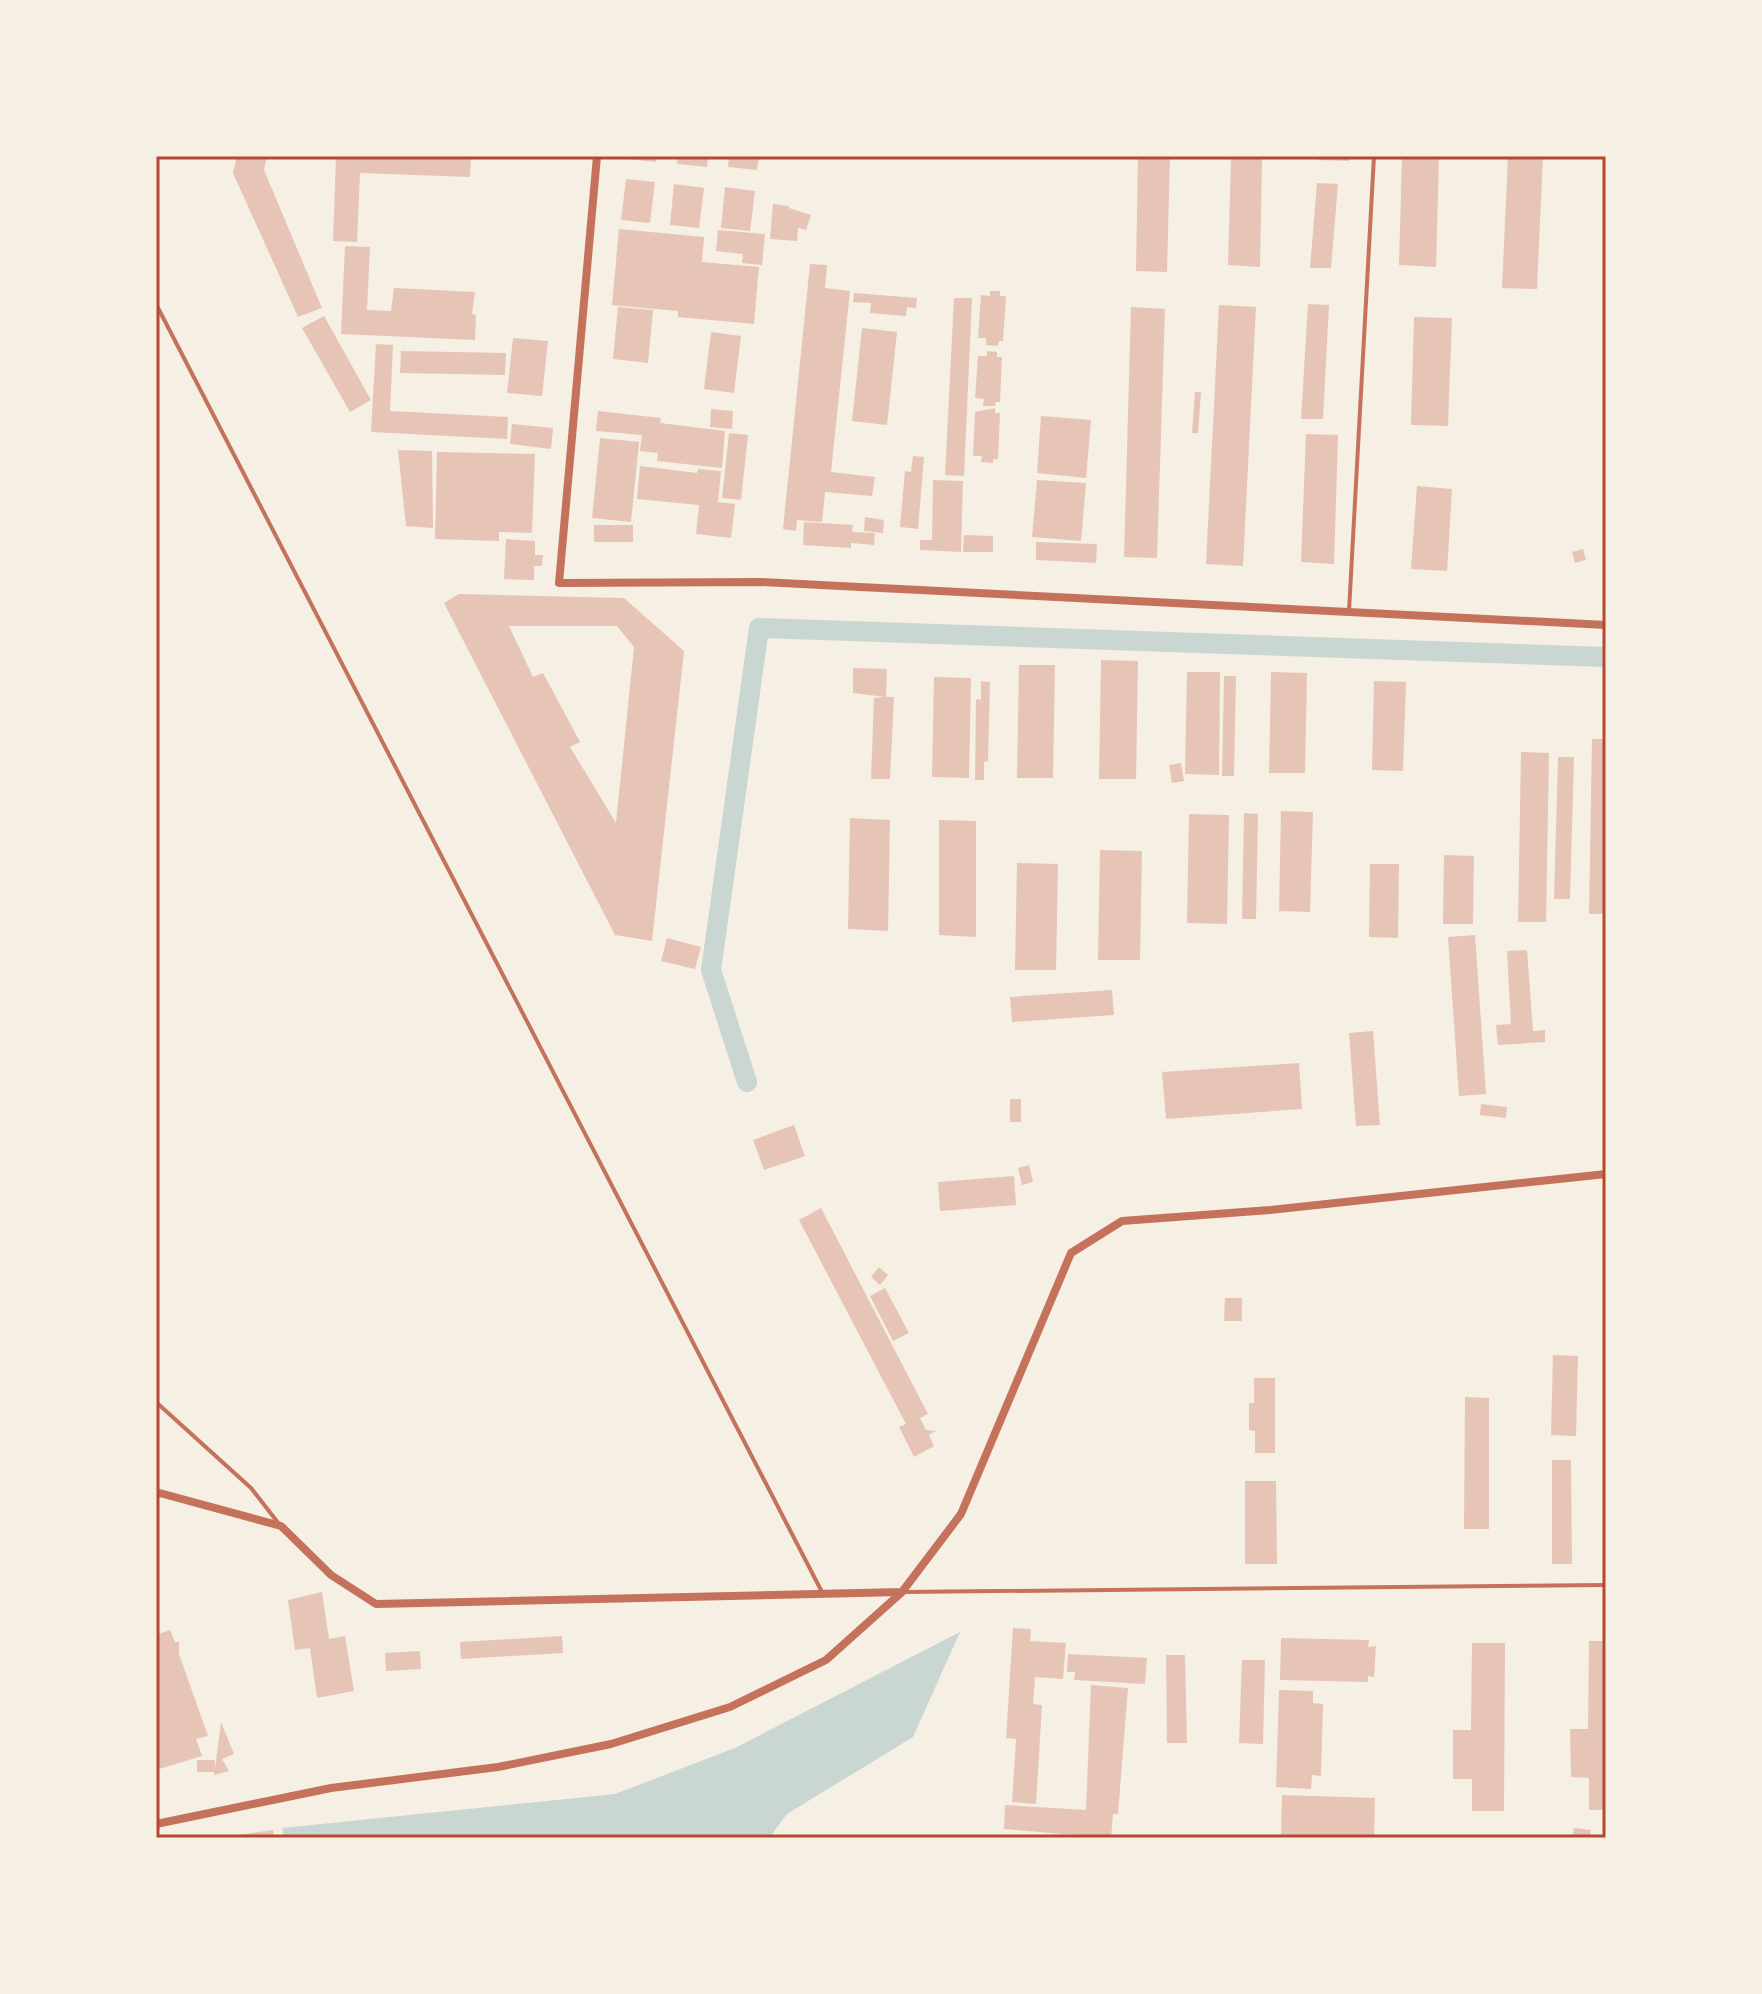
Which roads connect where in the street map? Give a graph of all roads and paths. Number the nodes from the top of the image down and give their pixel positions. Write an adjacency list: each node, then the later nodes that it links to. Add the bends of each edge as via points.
1 (597, 156): 4 (street, via 559,583 760,582)
2 (1374, 156): 4 (lane)
3 (156, 304): 12 (lane)
4 (1349, 611): 5 (street)
5 (1606, 625)
6 (1606, 1174): 11 (street, via 1122,1221 1071,1253 961,1514)
7 (156, 1402): 9 (lane, via 251,1488)
8 (156, 1492): 9 (street)
9 (281, 1526): 12 (street, via 331,1575 376,1604)
10 (1606, 1585): 11 (lane)
11 (902, 1592): 12 (street); 13 (street, via 826,1660 730,1707 626,1740 498,1767 331,1788)
12 (824, 1594)
13 (156, 1824)

